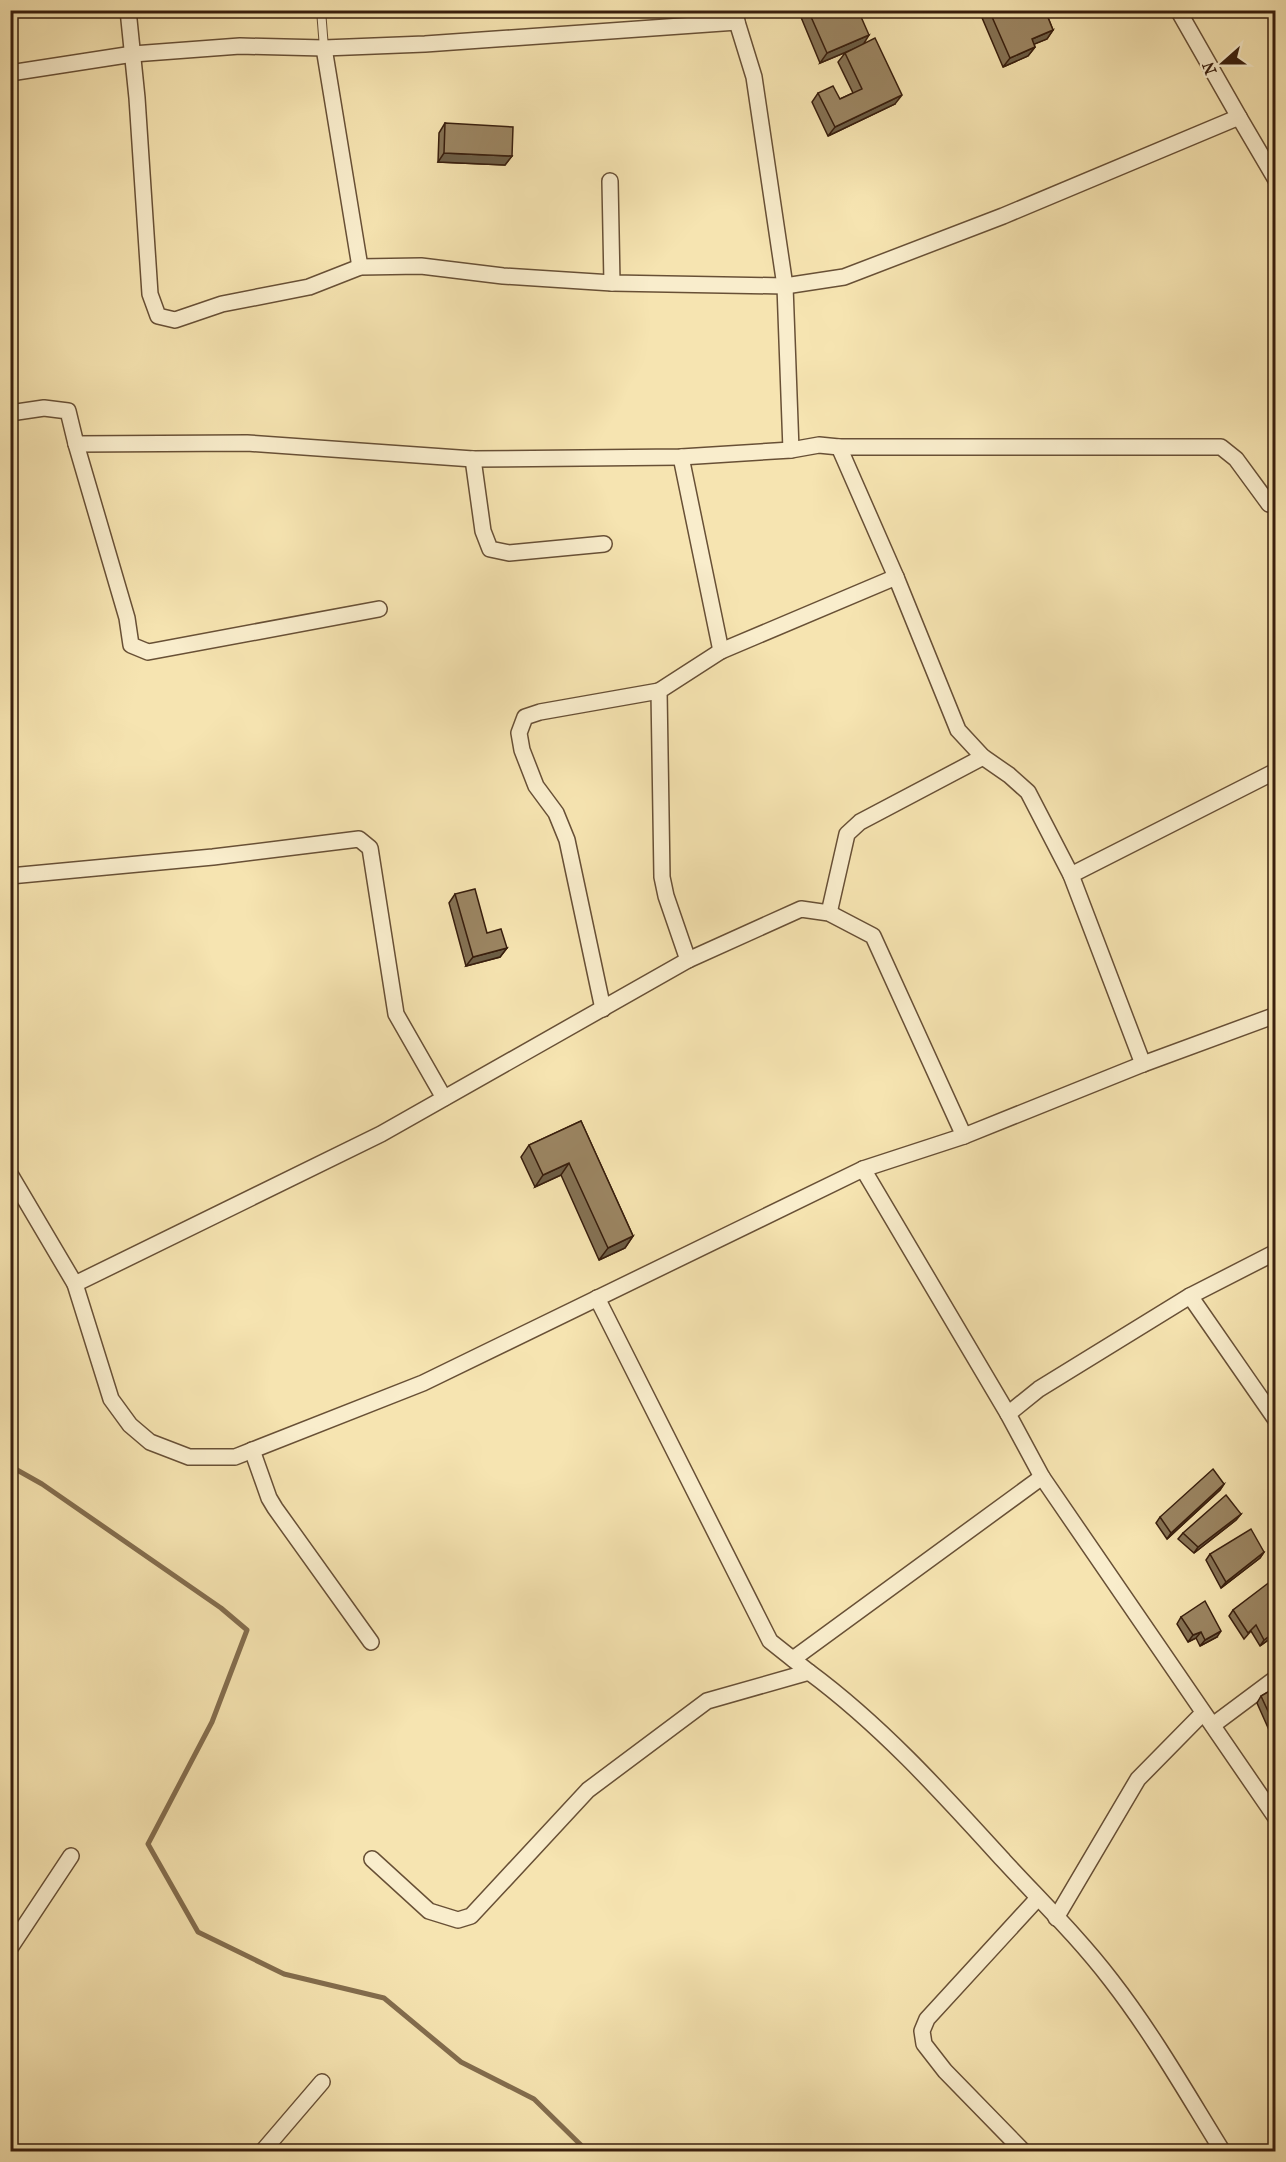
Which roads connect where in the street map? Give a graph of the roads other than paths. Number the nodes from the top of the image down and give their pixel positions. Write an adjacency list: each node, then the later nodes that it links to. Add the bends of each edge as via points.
1 (128, 10): 6 (street)
2 (321, 10): 5 (lane)
3 (1178, 10): 8 (street)
4 (736, 16): 5 (street, via 425,44); 13 (street, via 754,77)
5 (324, 48): 6 (street, via 240,46); 11 (street)
6 (133, 54): 7 (street); 11 (street, via 150,294 158,316 175,320 222,304 309,286)
7 (10, 73)
8 (1239, 117): 9 (street); 13 (street, via 844,278)
9 (1275, 180)
10 (610, 181): 12 (street)
11 (360, 267): 12 (street, via 421,266)
12 (612, 283): 13 (street)
13 (785, 286): 17 (street)
14 (10, 413): 15 (street, via 44,408 68,411)
15 (76, 444): 19 (street, via 247,443); 23 (street, via 127,618 131,645 148,652)
16 (839, 447): 17 (street, via 819,445); 20 (street, via 1221,447 1236,459 1269,504); 22 (street)
17 (791, 450): 18 (street)
18 (681, 457): 19 (street); 24 (street)
19 (473, 459): 21 (street, via 483,531 490,549 509,553)
20 (1275, 504)
21 (604, 544)
22 (896, 577): 24 (street); 26 (street, via 958,730)
23 (379, 609)
24 (721, 651): 25 (street)
25 (659, 691): 31 (street, via 662,877); 32 (street, via 540,712 525,717 519,732 536,786 556,813 567,840)
26 (983, 758): 28 (street, via 1028,792); 30 (street, via 860,822 847,834)
27 (1275, 771): 28 (street)
28 (1071, 875): 34 (street)
29 (10, 876): 35 (street, via 359,839 370,848 396,1014)
30 (829, 913): 31 (street, via 801,909); 36 (street, via 873,936)
31 (688, 960): 32 (street)
32 (603, 1009): 35 (street)
33 (1275, 1015): 34 (street)
34 (1143, 1064): 36 (street)
35 (444, 1098): 40 (street, via 381,1134)
36 (964, 1136): 37 (street)
37 (863, 1169): 42 (street); 43 (street)
38 (10, 1174): 40 (street)
39 (1275, 1252): 41 (street)
40 (75, 1284): 45 (street, via 111,1399 130,1425 150,1442 189,1457 235,1457)
41 (1190, 1296): 43 (street, via 1039,1389); 44 (street)
42 (597, 1298): 45 (street, via 423,1383); 48 (street, via 770,1641)
43 (1008, 1414): 46 (street)
44 (1275, 1420)
45 (252, 1450): 47 (street, via 275,1508)
46 (1042, 1477): 48 (street); 51 (street)
47 (371, 1642)
48 (794, 1659): 49 (street)
49 (809, 1671): 55 (street, via 707,1701 588,1790 471,1916 458,1920 429,1911); 56 (street, via 844,1697 922,1772)
50 (1275, 1678): 52 (street)
51 (1203, 1713): 52 (street); 57 (street, via 1138,1779)
52 (1213, 1725): 53 (street)
53 (1275, 1818)
54 (71, 1856): 58 (street)
55 (372, 1859)
56 (1038, 1898): 57 (street); 61 (street, via 927,2019 922,2031 924,2044 945,2071)
57 (1056, 1918): 62 (street, via 1112,1980)
58 (12, 1941)
59 (322, 2082): 60 (street)
60 (262, 2151)
61 (1024, 2151)
62 (1223, 2151)

